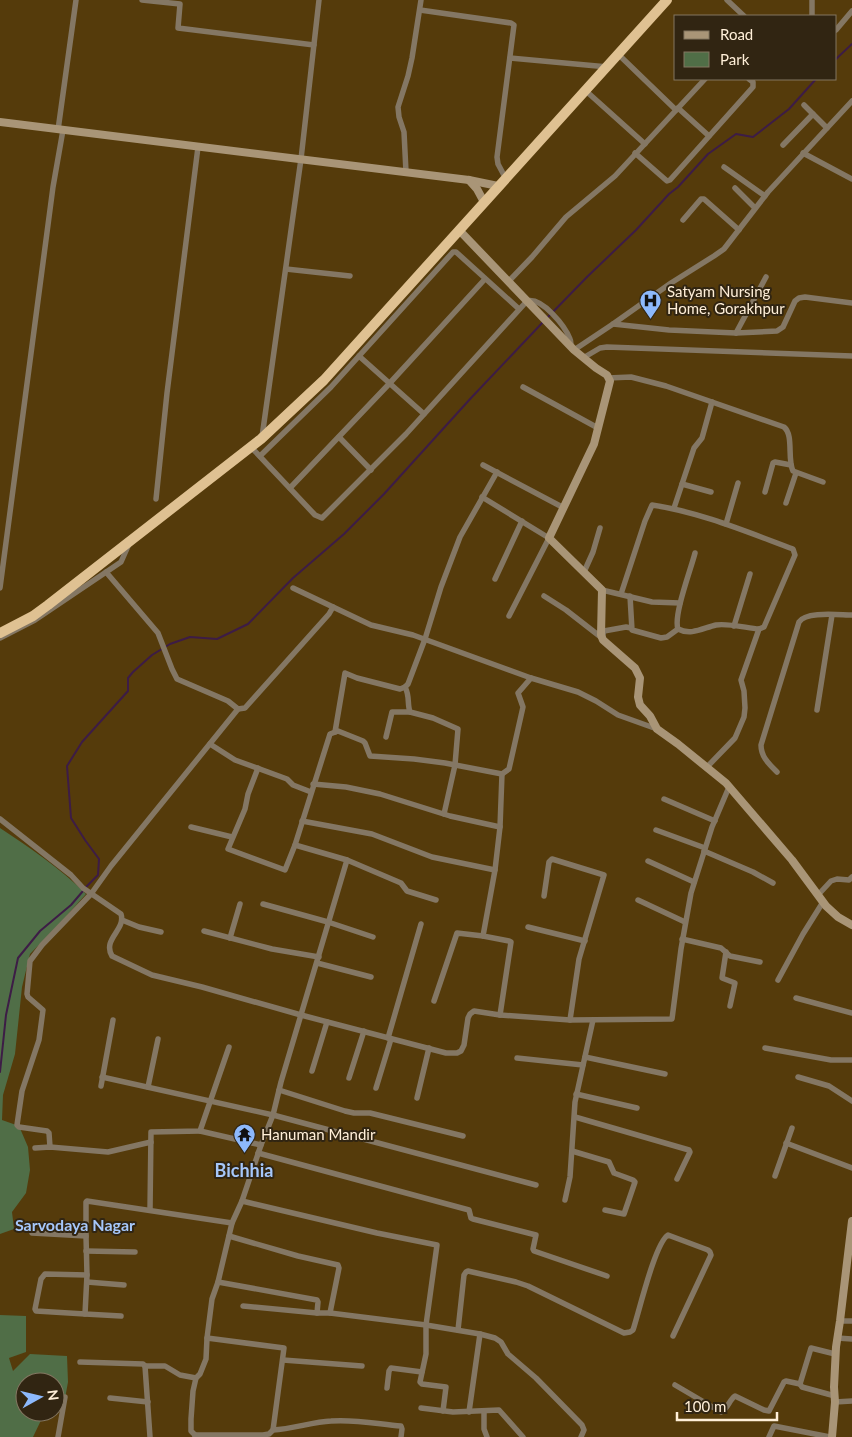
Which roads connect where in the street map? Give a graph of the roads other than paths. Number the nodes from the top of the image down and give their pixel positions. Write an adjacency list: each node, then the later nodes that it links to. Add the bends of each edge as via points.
1 (76, 0): 26 (street)
2 (142, 0): 13 (street, via 180,4 178,28)
3 (319, 0): 13 (street)
4 (421, 0): 8 (street)
5 (667, 0): 14 (highway)
6 (727, 0): 10 (street)
7 (812, 0): 11 (street)
8 (420, 10): 15 (street, via 513,24); 35 (street, via 408,76 398,107 404,132)
9 (852, 11): 12 (street)
10 (743, 15)
11 (812, 15)
12 (837, 29)
13 (314, 45): 33 (street)
14 (619, 54): 16 (highway); 22 (street)
15 (510, 58): 16 (street); 36 (street, via 497,157)
16 (608, 66): 19 (highway)
17 (704, 80): 22 (street)
18 (750, 80): 27 (street, via 753,87)
19 (586, 91): 28 (street); 36 (highway)
20 (852, 101): 25 (street)
21 (804, 105): 23 (street)
22 (677, 109): 27 (street); 28 (street)
23 (813, 114): 25 (street); 29 (street)
24 (0, 122): 26 (street)
25 (827, 128): 31 (street)
26 (61, 130): 30 (street); 98 (street)
27 (710, 136): 32 (street, via 668,181)
28 (644, 144): 32 (street)
29 (783, 145)
30 (198, 147): 33 (street); 84 (street)
31 (803, 153): 37 (street); 41 (street)
32 (636, 154): 51 (street, via 566,217)
33 (301, 159): 35 (street); 47 (street)
34 (724, 167): 41 (street)
35 (406, 172): 38 (street)
36 (506, 179): 39 (highway)
37 (852, 179)
38 (469, 180): 39 (street); 42 (street)
39 (498, 186): 42 (highway)
40 (735, 188): 43 (street)
41 (765, 196): 43 (street)
42 (484, 202): 45 (highway)
43 (756, 208): 46 (street)
44 (683, 220): 46 (street, via 704,199)
45 (459, 230): 51 (street); 52 (highway)
46 (739, 230): 56 (street, via 720,252)
47 (286, 269): 48 (street); 69 (street)
48 (350, 276)
49 (766, 277): 57 (street)
50 (485, 279): 52 (street, via 454,252); 55 (street); 63 (street)
51 (508, 282): 53 (street)
52 (403, 299): 59 (street); 69 (highway)
53 (527, 301): 55 (street); 58 (street); 58 (street, via 534,300 546,306 563,327)
54 (852, 303): 57 (street, via 799,298 781,329)
55 (519, 309): 66 (street)
56 (613, 324): 57 (street); 58 (street)
57 (736, 334)
58 (573, 348): 61 (street)
59 (359, 356): 63 (street); 71 (street)
60 (852, 356): 61 (street, via 607,347)
61 (583, 358): 62 (street)
62 (608, 378): 65 (street, via 631,377); 67 (street, via 610,381)
63 (389, 384): 66 (street); 68 (street)
64 (522, 387): 67 (street)
65 (712, 402): 73 (street, via 788,430); 79 (street, via 702,438 694,448)
66 (424, 414): 74 (street)
67 (598, 428): 86 (street, via 594,444)
68 (339, 437): 74 (street); 80 (street)
69 (262, 439): 70 (highway)
70 (251, 447): 71 (street); 92 (highway)
71 (260, 456): 80 (street)
72 (484, 465): 75 (street)
73 (790, 465): 76 (street); 82 (street, via 773,463)
74 (371, 470): 80 (street, via 322,518 315,515)
75 (497, 472): 83 (street); 86 (street)
76 (796, 473): 77 (street); 85 (street)
77 (823, 482)
78 (738, 483): 89 (street)
79 (682, 484): 81 (street); 87 (street)
80 (290, 488)
81 (711, 492)
82 (765, 492)
83 (482, 497): 88 (street); 116 (street, via 460,537)
84 (156, 499)
85 (786, 503)
86 (564, 508): 91 (street)
87 (674, 508): 89 (street); 101 (street, via 652,505)
88 (522, 521): 91 (street); 97 (street)
89 (726, 524): 112 (street, via 793,549 796,555 764,627)
90 (600, 528): 95 (street)
91 (549, 538): 95 (street); 108 (street)
92 (130, 542): 94 (street, via 121,562); 113 (highway, via 33,616)
93 (695, 553): 104 (street)
94 (106, 572): 114 (street, via 35,620); 119 (street, via 158,633 177,679 228,701)
95 (584, 572): 100 (street)
96 (750, 574): 109 (street)
97 (495, 578)
98 (0, 588)
99 (293, 588): 105 (street)
100 (602, 590): 101 (street); 115 (street)
101 (621, 594): 103 (street)
102 (544, 596): 115 (street)
103 (630, 596): 104 (street, via 652,602); 110 (street)
104 (680, 603): 111 (street)
105 (332, 607): 116 (street, via 371,625); 119 (street, via 245,708)
106 (832, 615): 107 (street); 120 (street); 129 (street, via 806,616 799,622 761,745 764,758)
107 (852, 615)
108 (508, 616)
109 (734, 626): 111 (street, via 717,625 683,632); 112 (street)
110 (631, 628): 111 (street, via 661,638); 115 (street, via 604,631)
111 (678, 629)
112 (759, 629): 127 (street, via 741,680 744,717 735,738)
113 (0, 633)
114 (0, 638)
115 (602, 638): 122 (street, via 635,668 640,678 640,705)
116 (425, 639): 117 (street); 118 (street)
117 (531, 678): 122 (street, via 578,692 618,716); 130 (street, via 518,693 523,707 509,769)
118 (405, 687): 121 (street); 123 (street, via 375,683 345,673)
119 (238, 709): 125 (street)
120 (817, 710)
121 (410, 712): 124 (street, via 392,712); 126 (street, via 458,729)
122 (657, 729): 127 (street)
123 (335, 732): 126 (street, via 363,741 370,756); 131 (street, via 330,734)
124 (386, 737)
125 (210, 744): 128 (street, via 235,760); 151 (street)
126 (455, 765): 130 (street); 135 (street)
127 (707, 767): 132 (street)
128 (258, 768): 133 (street); 142 (street)
129 (777, 772)
130 (502, 774): 140 (street)
131 (313, 784): 133 (street); 135 (street, via 380,794)
132 (729, 787): 138 (street); 153 (street)
133 (311, 792): 137 (street)
134 (664, 799): 138 (street)
135 (444, 814): 140 (street)
136 (0, 819): 151 (street)
137 (302, 821): 143 (street); 147 (street, via 372,834 432,857)
138 (715, 821): 144 (street)
139 (191, 826): 142 (street)
140 (500, 827): 147 (street)
141 (656, 830): 144 (street)
142 (232, 837): 143 (street, via 228,850 284,870)
143 (295, 845): 145 (street)
144 (705, 850): 149 (street); 150 (street)
145 (347, 860): 154 (street, via 402,883 408,891); 159 (street)
146 (648, 861): 149 (street)
147 (495, 870): 166 (street)
148 (852, 877): 153 (street, via 831,881)
149 (694, 882): 160 (street)
150 (773, 883)
151 (91, 893): 158 (street, via 121,914); 218 (street, via 30,961 27,994 43,1010 39,1040 22,1091 17,1125 47,1131)
152 (544, 896): 170 (street, via 552,859 603,874)
153 (821, 898): 162 (street, via 838,917); 175 (street)
154 (436, 900)
155 (638, 900): 160 (street)
156 (240, 904): 168 (street)
157 (263, 904): 159 (street)
158 (122, 920): 165 (street); 180 (street, via 108,945 112,956 152,975)
159 (328, 922): 167 (street); 172 (street)
160 (685, 922): 169 (street)
161 (421, 924): 188 (street)
162 (852, 925)
163 (528, 927): 170 (street)
164 (204, 931): 168 (street)
165 (161, 932)
166 (483, 936): 177 (street, via 457,933); 181 (street, via 511,942)
167 (373, 937)
168 (230, 938): 172 (street)
169 (682, 940): 171 (street, via 721,948); 184 (street, via 672,1019)
170 (585, 941): 183 (street)
171 (726, 952): 173 (street, via 730,956); 178 (street, via 722,978 735,984)
172 (318, 960): 174 (street); 180 (street)
173 (760, 962)
174 (371, 977)
175 (778, 980)
176 (796, 998): 179 (street)
177 (434, 1001)
178 (730, 1006)
179 (852, 1013)
180 (301, 1015): 185 (street); 204 (street)
181 (500, 1015): 183 (street); 190 (street, via 474,1011 470,1014 461,1051 446,1053)
182 (113, 1020): 198 (street)
183 (570, 1020): 184 (street)
184 (592, 1020): 192 (street)
185 (327, 1022): 186 (street); 196 (street)
186 (364, 1032): 188 (street); 200 (street)
187 (158, 1038): 202 (street)
188 (390, 1038): 190 (street); 203 (street)
189 (229, 1047): 207 (street)
190 (429, 1048): 206 (street)
191 (765, 1048): 194 (street, via 831,1060)
192 (585, 1057): 195 (street); 197 (street)
193 (517, 1058): 195 (street)
194 (852, 1060)
195 (583, 1065): 205 (street)
196 (312, 1071)
197 (665, 1074)
198 (102, 1077): 201 (street); 202 (street)
199 (798, 1077): 208 (street, via 828,1086)
200 (349, 1078)
201 (101, 1086)
202 (148, 1087): 207 (street)
203 (376, 1088)
204 (279, 1090): 210 (street); 214 (street, via 351,1112 370,1113)
205 (576, 1094): 209 (street); 211 (street)
206 (417, 1098)
207 (210, 1100): 210 (street); 213 (street)
208 (852, 1101)
209 (637, 1108)
210 (273, 1115): 217 (street); 225 (street)
211 (575, 1117): 220 (street); 224 (street, via 689,1150)
212 (792, 1128): 216 (street)
213 (200, 1131): 215 (street, via 152,1131); 217 (street)
214 (463, 1136)
215 (151, 1142): 218 (street, via 108,1152); 228 (street)
216 (786, 1143): 222 (street); 223 (street)
217 (261, 1145): 221 (street)
218 (50, 1147): 219 (street)
219 (35, 1148)
220 (572, 1151): 226 (street); 229 (street, via 609,1162 614,1173 634,1180 625,1213)
221 (258, 1153): 227 (street); 238 (street, via 469,1210 473,1219 536,1235 534,1251)
222 (852, 1168)
223 (775, 1176)
224 (677, 1179)
225 (536, 1185)
226 (565, 1200)
227 (242, 1201): 231 (street); 249 (street, via 436,1244)
228 (150, 1210): 231 (street); 233 (street, via 86,1201)
229 (606, 1210)
230 (852, 1221): 247 (street)
231 (232, 1223): 234 (street)
232 (32, 1233): 233 (street)
233 (86, 1236): 235 (street)
234 (229, 1236): 240 (street); 244 (street, via 338,1265)
235 (86, 1251): 236 (street); 237 (street)
236 (134, 1252)
237 (87, 1275): 239 (street); 245 (street, via 45,1274 35,1309)
238 (606, 1276)
239 (87, 1282): 241 (street); 245 (street)
240 (218, 1282): 243 (street, via 317,1300); 253 (street, via 212,1299)
241 (124, 1284)
242 (243, 1306): 243 (street)
243 (317, 1313): 244 (street)
244 (330, 1313): 249 (street)
245 (85, 1314): 246 (street)
246 (121, 1316)
247 (840, 1320): 248 (street); 254 (street)
248 (852, 1320)
249 (426, 1324): 250 (street); 261 (street)
250 (458, 1330): 251 (street); 252 (street, via 464,1275 468,1271 516,1282 624,1333 630,1332 655,1256 668,1235 708,1250 711,1256)
251 (480, 1334): 273 (street); 283 (street, via 501,1342 508,1354 582,1425)
252 (673, 1336)
253 (207, 1338): 257 (street, via 284,1348); 262 (street, via 206,1359)
254 (837, 1338): 255 (street); 256 (street)
255 (852, 1340)
256 (836, 1354): 263 (street, via 811,1348); 267 (street)
257 (283, 1360): 260 (street); 275 (street)
258 (80, 1362): 259 (street)
259 (145, 1366): 262 (street, via 165,1366 180,1375); 269 (street)
260 (362, 1366)
261 (422, 1372): 265 (street, via 391,1368); 271 (street, via 421,1383 446,1388)
262 (196, 1378): 276 (street, via 191,1418 191,1431)
263 (800, 1384): 264 (street, via 784,1382 769,1411 735,1396 722,1412); 267 (street)
264 (675, 1385)
265 (387, 1388)
266 (110, 1398): 269 (street)
267 (835, 1399): 268 (street); 285 (street)
268 (852, 1401)
269 (148, 1402): 279 (street)
270 (421, 1408): 271 (street)
271 (443, 1411): 273 (street)
272 (484, 1411): 273 (street); 281 (street, via 483,1426); 282 (street, via 499,1410)
273 (469, 1412)
274 (61, 1422): 278 (street)
275 (273, 1430): 277 (street, via 269,1434); 280 (street, via 330,1421 358,1421 401,1426)
276 (195, 1436): 277 (street)
277 (254, 1436)
278 (58, 1437)
279 (150, 1437)
280 (401, 1437)
281 (487, 1437)
282 (523, 1437)
283 (581, 1437)
284 (769, 1437): 285 (street, via 774,1426)
285 (831, 1437)

